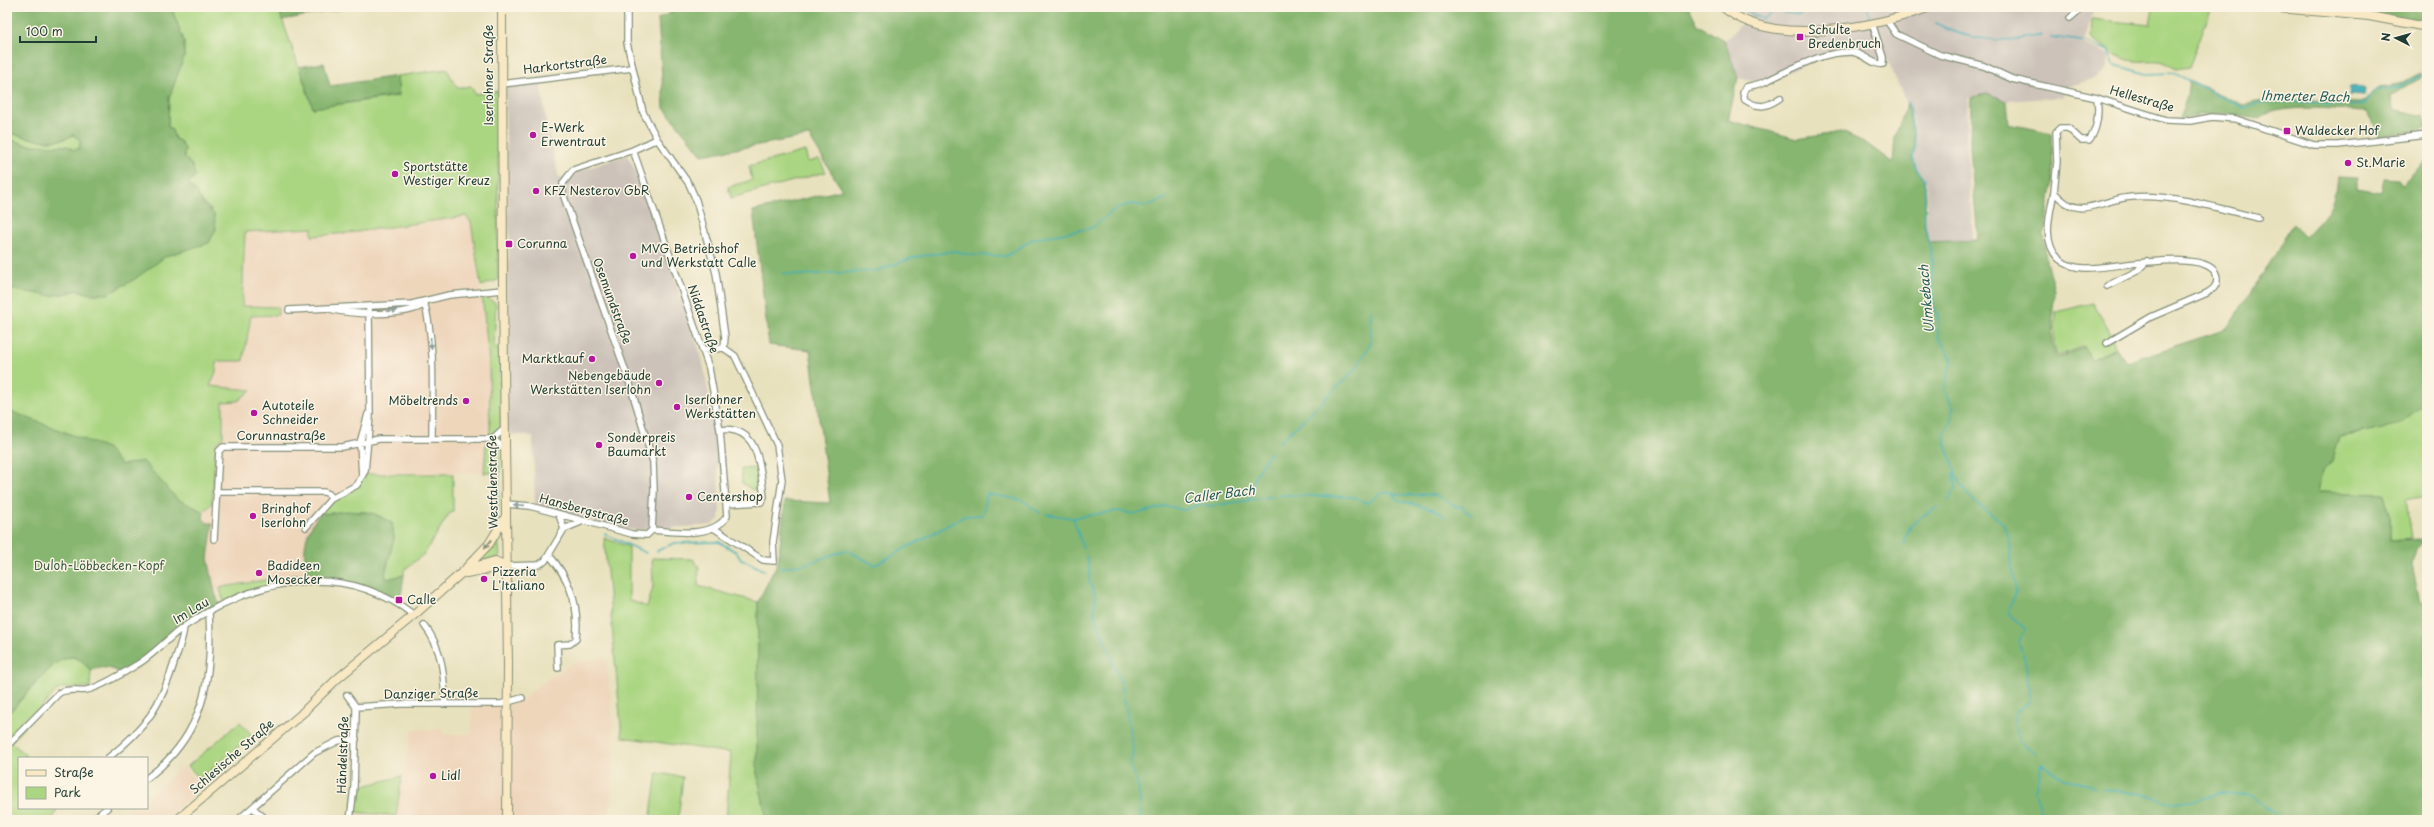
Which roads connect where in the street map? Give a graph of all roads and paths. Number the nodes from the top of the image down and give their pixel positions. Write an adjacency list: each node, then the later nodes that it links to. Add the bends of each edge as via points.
1 (502, 7): 12 (main road, Iserlohner Straße)
2 (627, 7): 11 (street)
3 (1723, 7): 9 (main road, via 1749,22 1782,31 1813,31)
4 (1930, 7): 8 (main road)
5 (2083, 7): 7 (street)
6 (2266, 7): 10 (main road, via 2369,16)
7 (2070, 18)
8 (1887, 21): 9 (main road); 14 (street, Hellestraße, via 1896,34 1940,55 1984,66 2012,79)
9 (1872, 23): 13 (street, via 1884,57 1883,64 1879,65 1863,55 1854,53 1812,60 1764,82 1748,86 1743,95 1746,101 1759,107 1767,106)
10 (2427, 26)
11 (632, 68): 12 (street, Harkortstraße); 16 (street, via 643,112)
12 (502, 84): 17 (main road, Iserlohner Straße)
13 (1780, 98)
14 (2097, 98): 15 (street, Hellestraße, via 2166,120 2190,121 2212,117 2236,119 2314,145); 19 (street, via 2098,113 2094,132 2089,140 2081,140 2068,128 2060,128 2056,132)
15 (2427, 135)
16 (657, 139): 18 (street, Osemundstraße); 30 (street, via 681,171 696,200 716,273 725,337)
17 (501, 143): 23 (main road, Westfalenstraße)
18 (633, 150): 31 (street, Niddastraße); 51 (street, Osemundstraße, via 573,170 563,184 563,194 629,381 653,462)
19 (2054, 192): 20 (street, via 2069,206 2078,209 2123,198 2150,197 2207,205); 21 (street, via 2049,237 2053,251 2061,261 2084,268)
20 (2258, 218)
21 (2147, 261): 22 (street, via 2137,271); 29 (street, via 2163,260 2203,265 2214,270 2217,285 2207,293 2151,317)
22 (2107, 286)
23 (502, 290): 24 (street, via 455,294); 33 (main road, Westfalenstraße)
24 (425, 302): 25 (street); 28 (street, one-way to 24, via 417,310); 35 (street, one-way to 35, via 432,354)
25 (369, 306): 26 (street); 28 (street)
26 (326, 308): 27 (street); 28 (street)
27 (289, 310)
28 (369, 313): 32 (street)
29 (2107, 343)
30 (724, 348): 31 (street); 50 (street, via 735,356 778,445 782,480 773,542 774,561 764,560)
31 (702, 350): 34 (street, Niddastraße, via 709,368)
32 (369, 412): 37 (street); 38 (street)
33 (504, 429): 36 (street); 39 (main road, Westfalenstraße)
34 (720, 430): 44 (street, Niddastraße); 44 (street, via 739,431 751,442 757,453 764,497 761,502)
35 (432, 438): 36 (street, Corunnastraße); 37 (street, Corunnastraße)
36 (493, 439): 39 (street)
37 (368, 440): 38 (street, Corunnastraße); 40 (street)
38 (360, 443): 40 (street); 41 (street, Corunnastraße, via 342,447 223,447 219,451)
39 (505, 449): 43 (main road, Westfalenstraße)
40 (362, 476): 42 (street, via 354,488)
41 (216, 492): 42 (street, via 324,492 329,494); 52 (street, Corunnastraße)
42 (331, 500): 48 (street)
43 (506, 504): 45 (main road, Westfalenstraße); 46 (street, Hansbergstraße, one-way to 43, via 530,506)
44 (726, 504): 50 (street, Niddastraße, via 727,516)
45 (506, 515): 54 (main road, Westfalenstraße); 55 (main road, one-way to 55, via 489,544)
46 (559, 515): 47 (street, Hansbergstraße); 49 (street)
47 (582, 522): 49 (street); 51 (street, Hansbergstraße, via 632,534 647,535)
48 (306, 527)
49 (564, 528): 53 (street)
50 (715, 529): 51 (street, Hansbergstraße, via 678,532)
51 (652, 530)
52 (214, 539)
53 (548, 555): 54 (street, via 545,561 538,565); 61 (street, via 568,581 576,614 576,639 570,644 557,645)
54 (507, 566): 55 (main road, Schlesische Straße, via 495,561); 56 (main road, Schlesische Straße, via 474,571); 64 (main road, Westfalenstraße)
55 (466, 569): 56 (main road, Schlesische Straße)
56 (454, 579): 58 (main road, Schlesische Straße)
57 (209, 613): 58 (street, Im Lau, via 253,592 315,580 343,584 384,596); 60 (street, Im Lau); 70 (street, via 209,670 201,707 185,739)
58 (414, 615): 74 (main road, Schlesische Straße)
59 (424, 625): 65 (street, via 433,637 440,656)
60 (184, 627): 68 (street, Im Lau, via 140,663 118,675 87,690 66,690 59,693); 69 (street, via 168,682 153,714 126,744)
61 (558, 668)
62 (347, 695): 66 (street, Händelstraße)
63 (522, 698): 64 (street, Danziger Straße)
64 (507, 703): 65 (street, Danziger Straße); 78 (main road, Westfalenstraße)
65 (445, 704): 66 (street, Danziger Straße)
66 (356, 707): 67 (street, Händelstraße)
67 (356, 739): 71 (street, via 338,741 314,753); 77 (street, Händelstraße)
68 (7, 746)
69 (109, 757)
70 (148, 777)
71 (253, 808): 75 (street); 76 (street)
72 (106, 809): 73 (street)
73 (92, 820)
74 (177, 820)
75 (238, 820)
76 (267, 820)
77 (350, 820)
78 (506, 820)

